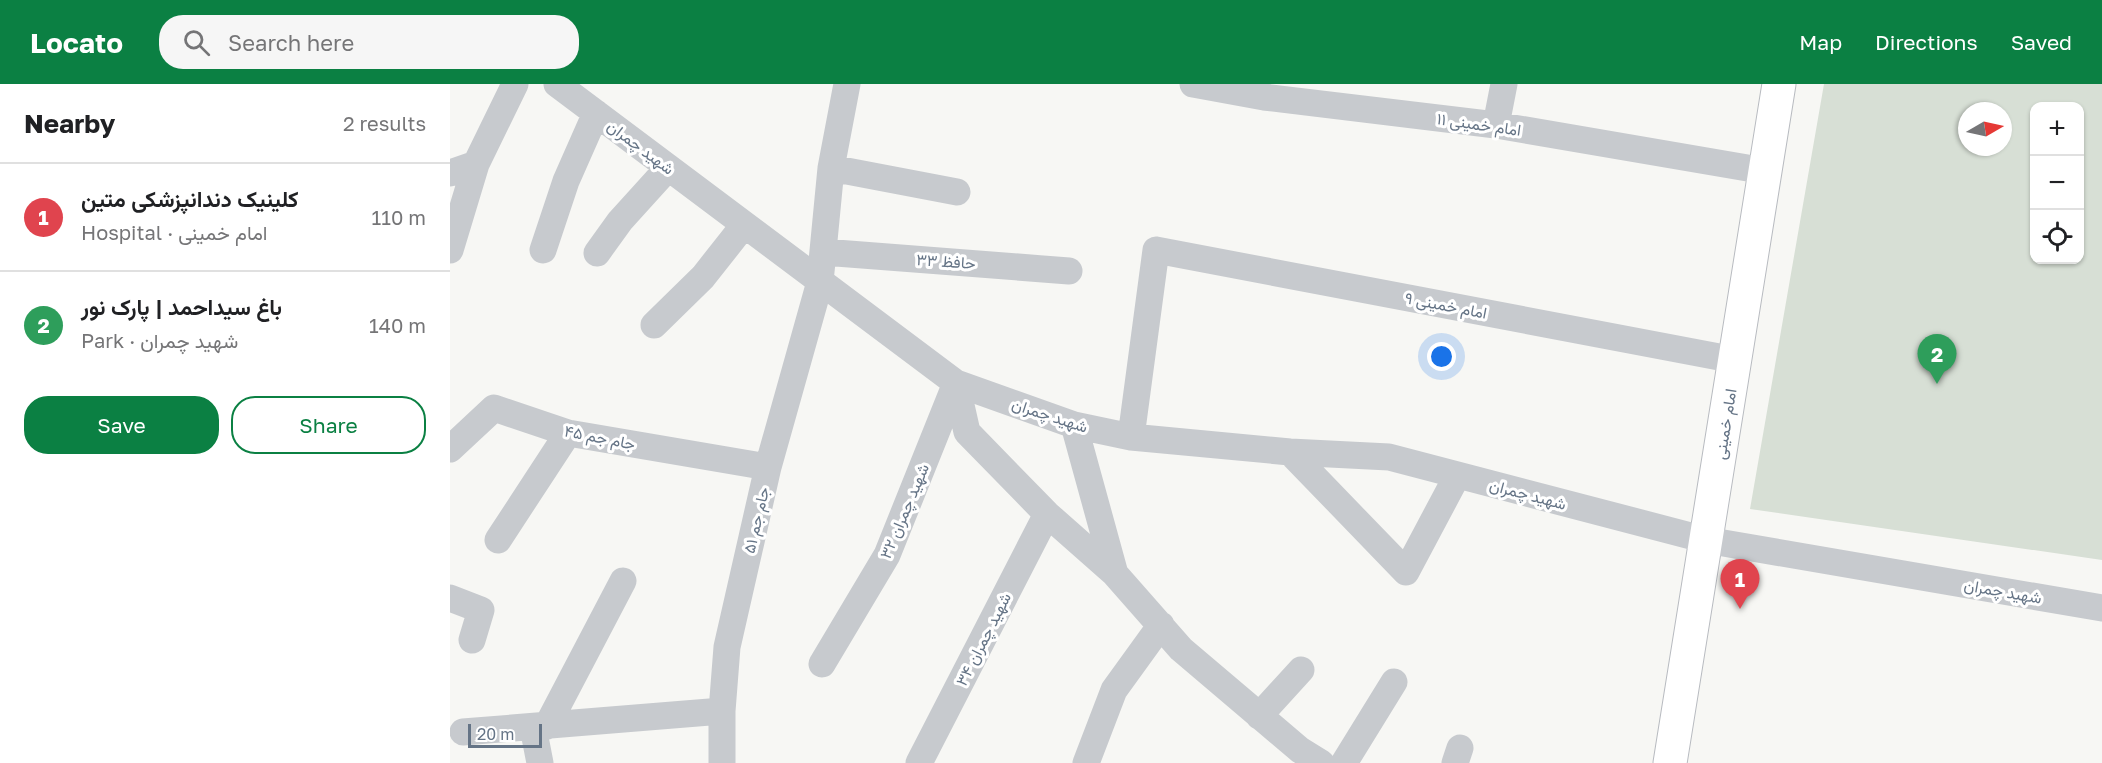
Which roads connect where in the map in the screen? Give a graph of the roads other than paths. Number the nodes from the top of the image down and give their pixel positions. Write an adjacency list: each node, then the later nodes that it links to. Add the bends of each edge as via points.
1 (515, 84): 10 (street)
2 (557, 84): 8 (street, شهید چمران)
3 (847, 84): 12 (street, جام جم ۵۱)
4 (1193, 84): 7 (street, امام خمینی ۱۱)
5 (1504, 84): 9 (street)
6 (1779, 84): 13 (main road, امام خمینی)
7 (1265, 90): 9 (street, امام خمینی ۱۱)
8 (596, 113): 11 (street, شهید چمران); 18 (street, via 566,181)
9 (1496, 125): 13 (street, امام خمینی ۱۱)
10 (476, 164): 14 (street); 17 (street)
11 (668, 168): 16 (street, شهید چمران); 20 (street)
12 (831, 168): 15 (street); 19 (street, جام جم ۵۱)
13 (1765, 171): 24 (main road, امام خمینی)
14 (450, 173)
15 (957, 192)
16 (744, 225): 22 (street, شهید چمران); 23 (street, via 703,278)
17 (450, 250)
18 (543, 250)
19 (823, 252): 21 (street, حافظ ۳۳); 22 (street, جام جم ۵۱)
20 (597, 253)
21 (1069, 271)
22 (820, 282): 25 (street, شهید چمران); 31 (street, جام جم ۵۱)
23 (654, 325)
24 (1735, 360): 28 (street, امام خمینی ۹, via 1156,250); 35 (main road, امام خمینی)
25 (956, 383): 26 (street, شهید چمران); 33 (street, via 967,432); 42 (street, شهید چمران ۳۲, via 887,555)
26 (1074, 425): 28 (street, شهید چمران); 36 (street)
27 (568, 433): 29 (street, جام جم ۴۵, via 494,408); 31 (street, جام جم ۴۵); 34 (street)
28 (1131, 437): 30 (street, شهید چمران)
29 (450, 449)
30 (1290, 452): 32 (street, شهید چمران, via 1389,457); 32 (street, via 1406,572)
31 (768, 467): 45 (street, جام جم ۵۱, via 727,647)
32 (1457, 476): 35 (street, شهید چمران)
33 (1047, 514): 36 (street); 51 (street, شهید چمران ۳۴)
34 (498, 540)
35 (1706, 540): 39 (street, شهید چمران); 55 (main road, امام خمینی)
36 (1115, 574): 40 (street)
37 (623, 581): 47 (street)
38 (450, 598): 41 (street, via 481,610)
39 (2102, 608)
40 (1161, 625): 46 (street, via 1181,649); 52 (street, via 1114,690)
41 (472, 640)
42 (822, 664)
43 (1301, 670): 46 (street)
44 (1394, 682): 54 (street)
45 (722, 711): 47 (street); 50 (street, جام جم ۵۱)
46 (1260, 716): 53 (street)
47 (540, 726): 48 (street); 49 (street)
48 (463, 732)
49 (540, 763)
50 (722, 763)
51 (919, 763)
52 (1086, 763)
53 (1321, 763)
54 (1344, 763)
55 (1670, 763)

